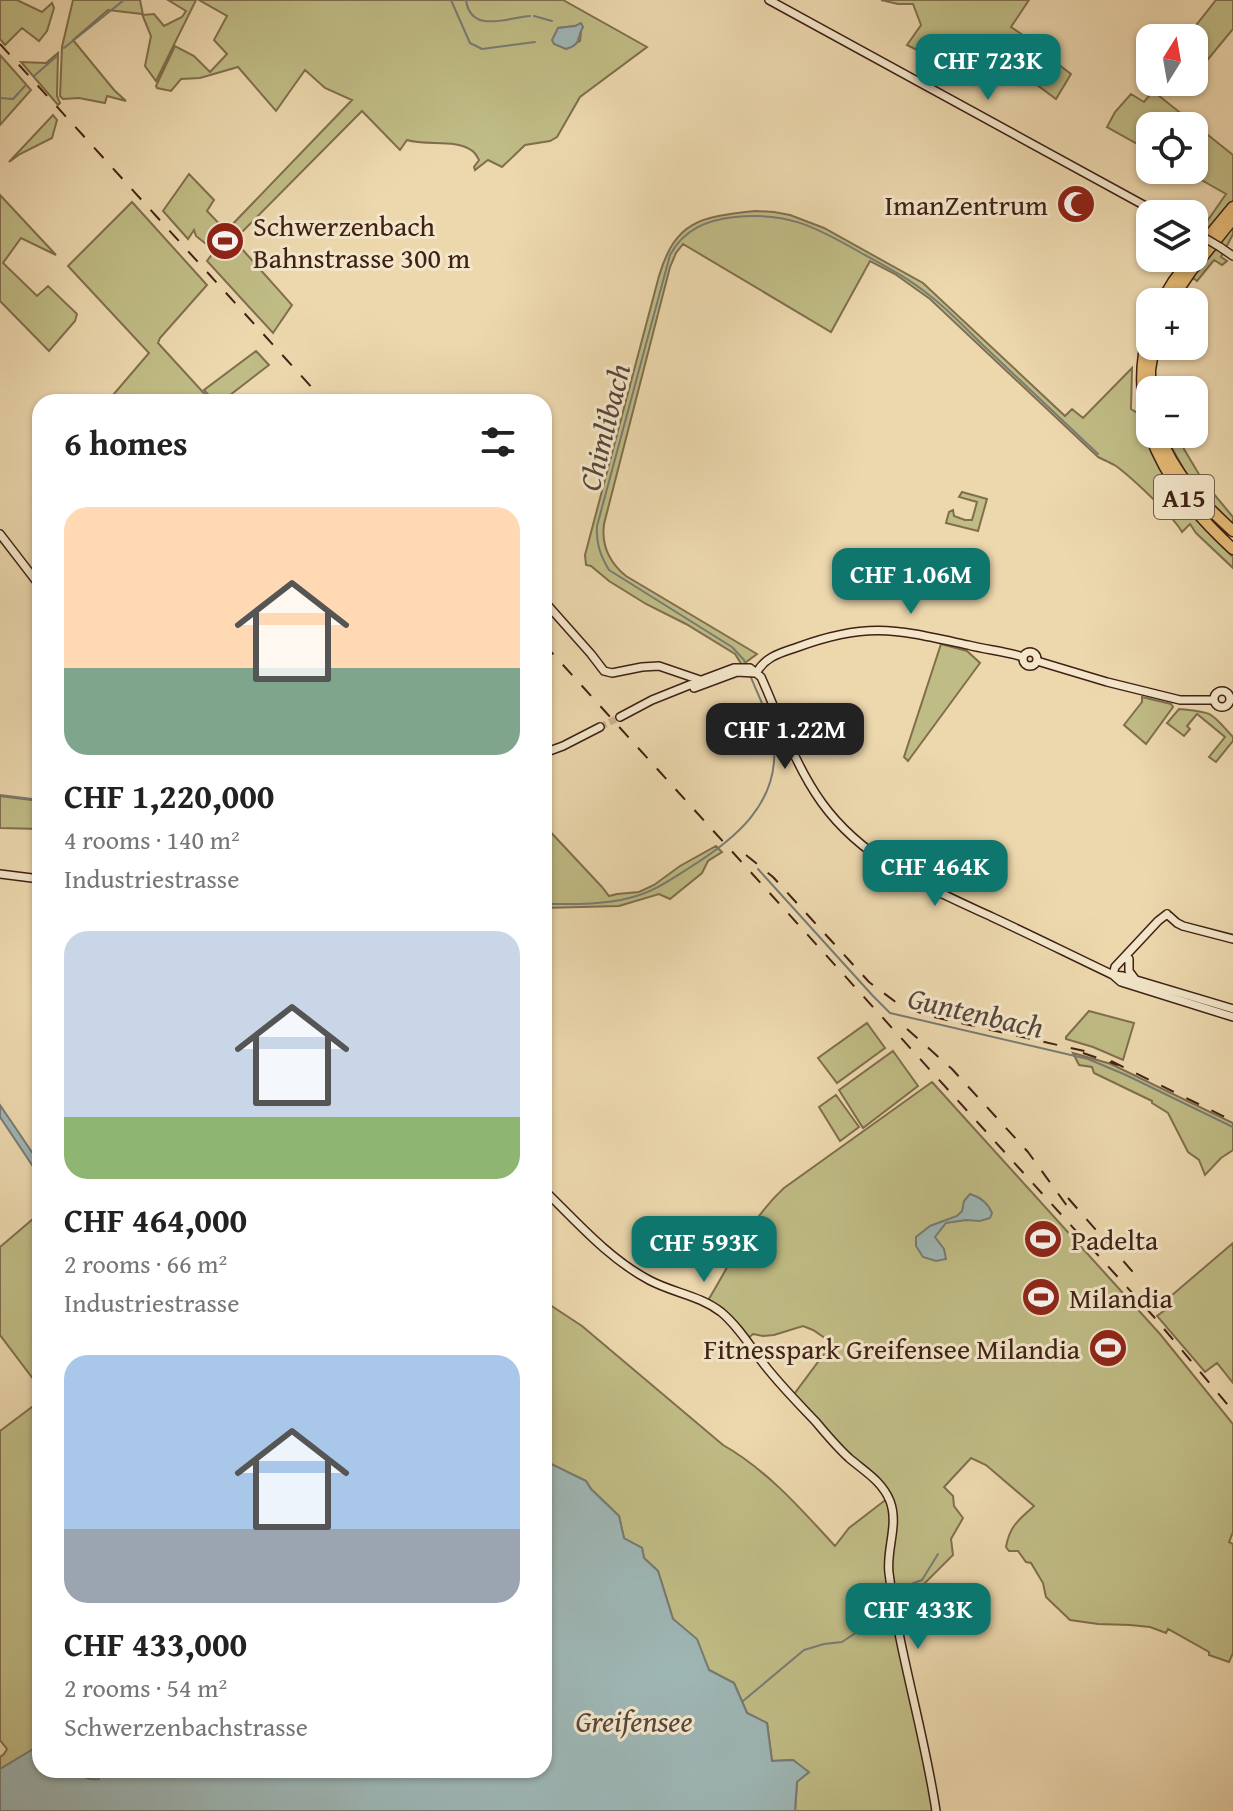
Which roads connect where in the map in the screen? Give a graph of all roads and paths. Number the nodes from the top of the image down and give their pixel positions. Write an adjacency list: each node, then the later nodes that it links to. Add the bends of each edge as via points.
1 (769, 0): 2 (main road)
2 (1136, 201)
3 (1233, 207): 5 (highway)
4 (1233, 219): 8 (highway)
5 (1208, 238)
6 (1208, 240): 7 (main road, bridge)
7 (1233, 256)
8 (1179, 288)
9 (1156, 448): 13 (highway, A15, via 1178,488)
10 (1166, 448): 11 (highway, A15, via 1185,483)
11 (1233, 531)
12 (0, 534): 14 (main road)
13 (1233, 549)
14 (32, 576)
15 (552, 610): 17 (main road, via 604,671 662,667)
16 (749, 670): 17 (main road); 17 (main road); 18 (main road, via 830,636 892,630 1023,657 1029,666 1037,661 1180,700 1214,700 1223,707); 28 (main road, via 769,695 808,782 859,843 911,879)
17 (686, 682): 19 (main road); 19 (main road)
18 (1231, 696)
19 (644, 706): 20 (main road)
20 (620, 717)
21 (600, 727): 22 (main road)
22 (552, 750)
23 (0, 874): 24 (main road)
24 (32, 878)
25 (1167, 914): 26 (main road, via 1183,926); 27 (main road); 28 (main road)
26 (1233, 939)
27 (1129, 959): 28 (main road); 29 (main road)
28 (1113, 975): 29 (main road); 31 (main road)
29 (1136, 980): 30 (main road)
30 (1233, 1009)
31 (1233, 1017)
32 (552, 1198): 33 (main road, via 620,1262 649,1280 707,1302 730,1320 847,1457 879,1483 894,1520 888,1559 891,1588)
33 (936, 1811)

